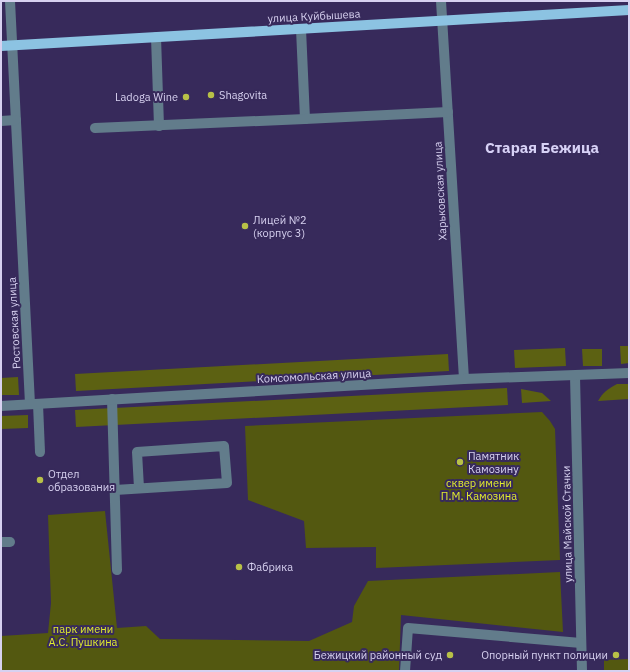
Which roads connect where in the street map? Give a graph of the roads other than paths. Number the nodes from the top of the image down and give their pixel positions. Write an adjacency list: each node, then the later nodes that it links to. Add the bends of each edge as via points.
1 (10, 1): 7 (street, Ростовская улица)
2 (441, 1): 4 (street, Харьковская улица)
3 (629, 10): 4 (main road, улица Куйбышева)
4 (442, 21): 5 (main road, улица Куйбышева); 9 (street, Харьковская улица)
5 (301, 29): 6 (main road, улица Куйбышева); 10 (street)
6 (156, 37): 7 (main road, улица Куйбышева); 13 (street)
7 (12, 45): 8 (main road, улица Куйбышева); 11 (street, Ростовская улица)
8 (1, 46)
9 (448, 112): 10 (street); 17 (street, Харьковская улица)
10 (305, 119): 13 (street)
11 (16, 120): 12 (street); 19 (street, Ростовская улица)
12 (1, 121)
13 (159, 126): 14 (street)
14 (95, 128)
15 (629, 373): 16 (street, Комсомольская улица)
16 (575, 376): 17 (street, Комсомольская улица); 25 (street, улица Майской Стачки)
17 (464, 379): 18 (street, Комсомольская улица)
18 (112, 399): 19 (street, Комсомольская улица); 23 (street)
19 (34, 404): 20 (street, Комсомольская улица); 21 (street, Ростовская улица)
20 (1, 406)
21 (40, 452)
22 (139, 488): 22 (street, via 226,483 224,446 137,452); 23 (street)
23 (115, 490): 24 (street)
24 (117, 570)
25 (581, 644): 26 (street, via 408,628); 27 (street, улица Майской Стачки)
26 (405, 671)
27 (582, 671)

